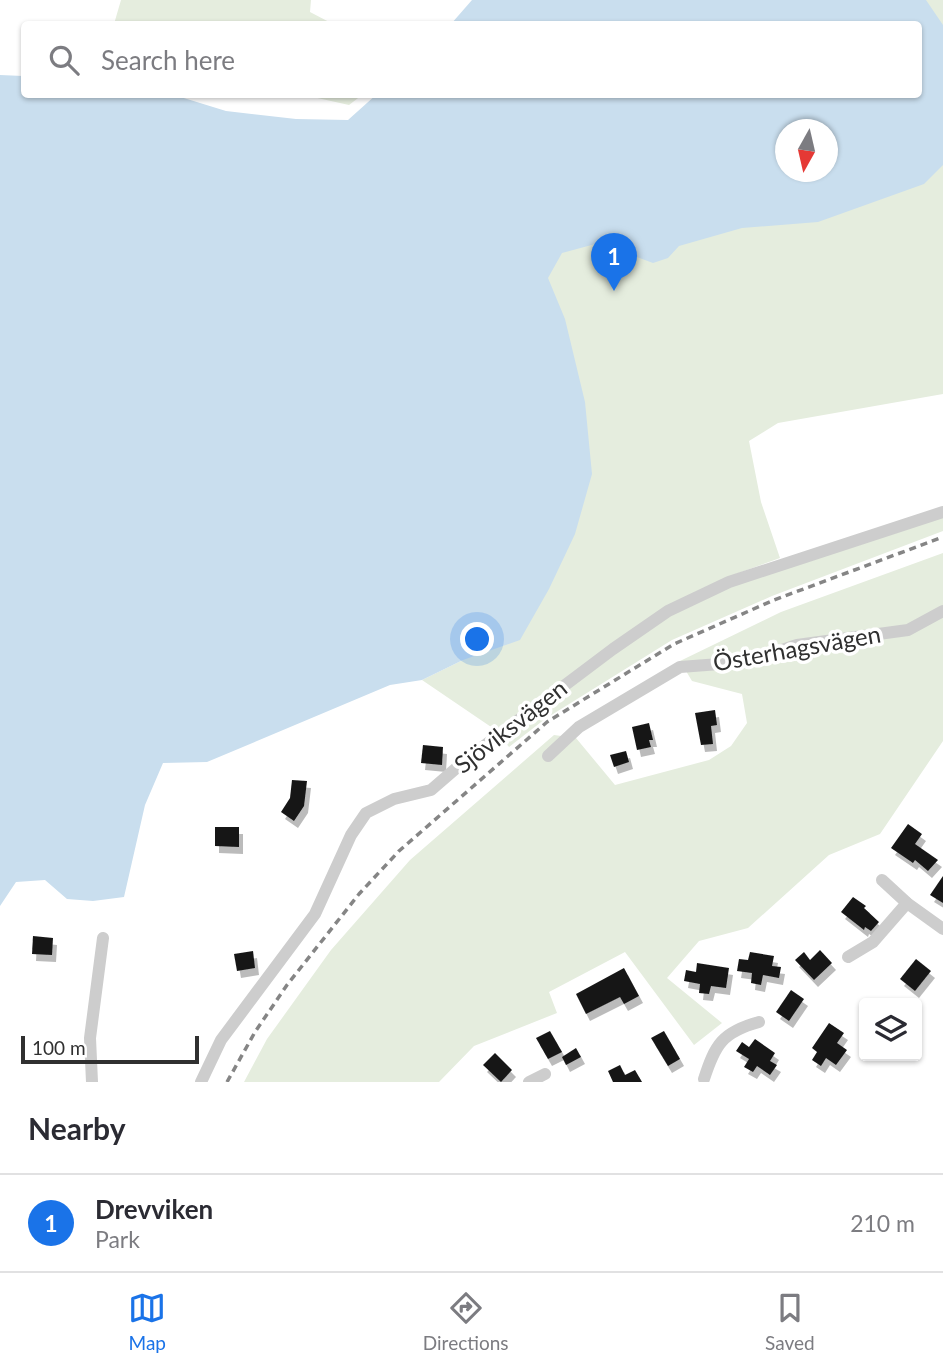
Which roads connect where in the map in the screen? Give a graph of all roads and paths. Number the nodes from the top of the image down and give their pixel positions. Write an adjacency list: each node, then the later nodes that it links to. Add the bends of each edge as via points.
1 (943, 512): 13 (street, Sjöviksvägen, via 729,582 668,611 468,758 432,790 394,799 366,813 315,914 221,1040)
2 (943, 611): 3 (street, Österhagsvägen, via 908,630 797,645 746,662 680,667 579,727)
3 (548, 756)
4 (882, 880): 5 (street)
5 (907, 903): 6 (street); 8 (street, via 873,942)
6 (943, 929)
7 (103, 938): 12 (street, via 90,1038)
8 (848, 957)
9 (759, 1021): 11 (street, via 740,1027 714,1049)
10 (545, 1074): 14 (street)
11 (703, 1081)
12 (92, 1082)
13 (201, 1082)
14 (529, 1082)

